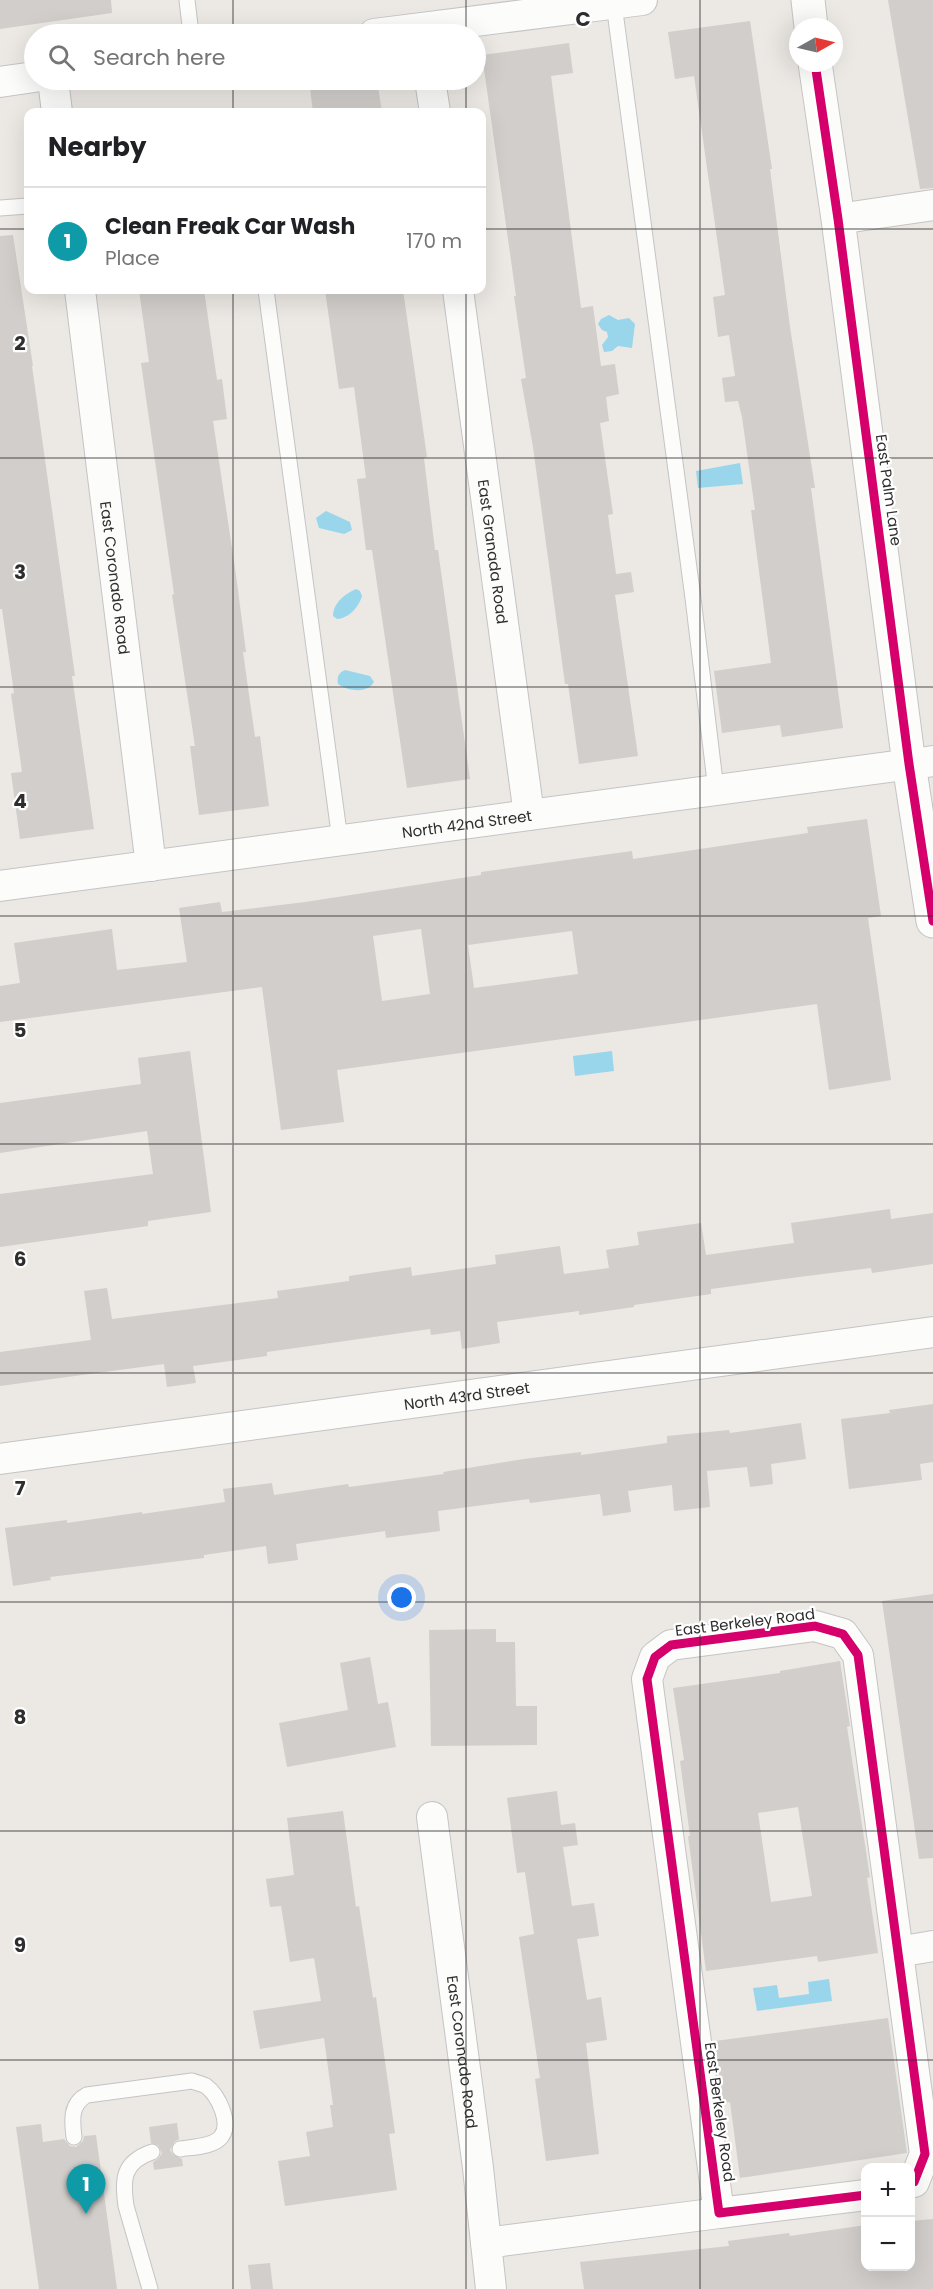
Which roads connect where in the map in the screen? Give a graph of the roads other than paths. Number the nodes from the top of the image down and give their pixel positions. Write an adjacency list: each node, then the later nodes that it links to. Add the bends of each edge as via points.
1 (187, 0): 5 (lane)
2 (808, 0): 4 (street)
3 (628, 2): 6 (street); 22 (lane)
4 (810, 18)
5 (190, 24)
6 (478, 24)
7 (816, 72): 17 (street, East Palm Lane)
8 (24, 78): 9 (street)
9 (0, 82)
10 (54, 90): 12 (street)
11 (432, 90): 13 (street)
12 (56, 108)
13 (434, 108)
14 (933, 205): 17 (street)
15 (24, 206): 16 (lane)
16 (0, 208)
17 (838, 219): 21 (street, East Palm Lane)
18 (80, 294): 25 (street, East Coronado Road)
19 (267, 294): 24 (lane)
20 (459, 294): 23 (street, East Granada Road)
21 (921, 762): 22 (street, North 42nd Street); 27 (street, East Palm Lane)
22 (716, 790): 23 (street, North 42nd Street)
23 (529, 815): 24 (street, North 42nd Street)
24 (340, 840): 25 (street, North 42nd Street)
25 (151, 866): 26 (street, North 42nd Street)
26 (0, 886)
27 (933, 921)
28 (933, 1332): 29 (street, North 43rd Street)
29 (0, 1459)
30 (432, 1817): 39 (street, East Coronado Road)
31 (933, 1947): 32 (street)
32 (898, 1952): 36 (street, East Berkeley Road, via 925,2154); 38 (street, East Berkeley Road, via 858,1655 843,1634 815,1626 671,1645 655,1657 647,1679)
33 (74, 2138): 34 (lane, via 72,2117 87,2095 192,2081 207,2087 216,2097 225,2128 216,2141)
34 (180, 2149)
35 (152, 2152): 40 (lane, via 134,2161 127,2170 124,2192)
36 (915, 2179)
37 (861, 2196): 38 (street)
38 (719, 2213): 39 (street)
39 (486, 2243): 41 (street, East Coronado Road)
40 (150, 2289)
41 (491, 2289)

